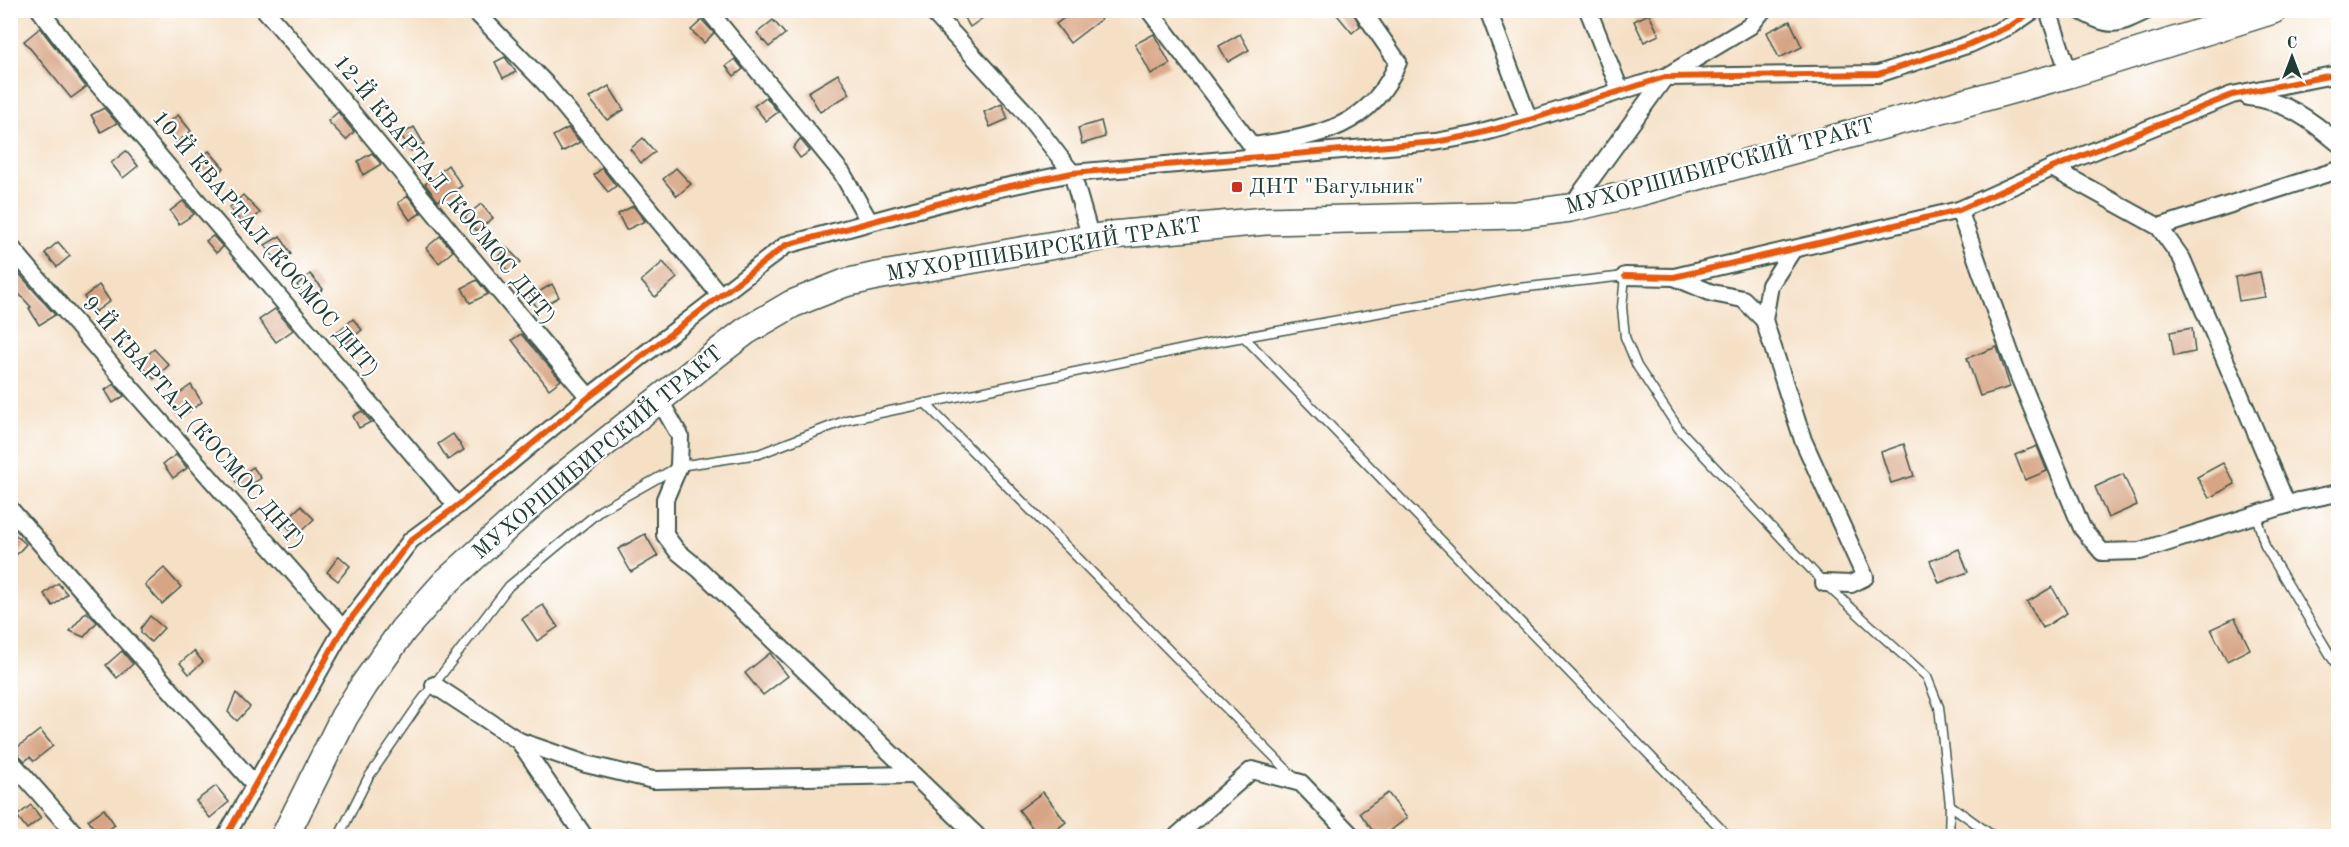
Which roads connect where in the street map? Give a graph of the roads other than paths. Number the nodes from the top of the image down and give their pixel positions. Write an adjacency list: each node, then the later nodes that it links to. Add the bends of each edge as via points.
1 (40, 10): 46 (street, 10-Й КВАРТАЛ (КОСМОС ДНТ), via 78,61)
2 (265, 10): 40 (street, 12-Й КВАРТАЛ (КОСМОС ДНТ))
3 (474, 10): 37 (street, via 545,82)
4 (708, 10): 30 (street, via 842,173)
5 (931, 10): 27 (street, via 1023,111)
6 (1149, 10): 24 (street)
7 (1362, 10): 24 (street, via 1398,62 1380,95 1362,115)
8 (1488, 10): 22 (street)
9 (1587, 10): 20 (street)
10 (1763, 10): 19 (street, via 1750,26)
11 (2034, 10): 19 (street, via 1970,44 1878,74)
12 (2048, 10): 17 (street)
13 (2079, 10): 16 (street)
14 (2148, 10): 16 (street, via 2126,20)
15 (2273, 10): 17 (main road, МУХОРШИБИРСКИЙ ТРАКТ)
16 (2104, 17)
17 (2069, 74): 28 (main road, МУХОРШИБИРСКИЙ ТРАКТ)
18 (2338, 74): 21 (street)
19 (1665, 77): 20 (street); 28 (street)
20 (1620, 90): 22 (street)
21 (2232, 95): 23 (street, via 2269,99 2296,111); 25 (street)
22 (1529, 120): 24 (street, via 1435,142)
23 (2338, 143)
24 (1257, 152): 27 (street)
25 (2052, 168): 29 (street); 31 (street)
26 (2338, 170): 31 (street)
27 (1072, 173): 30 (street); 32 (street)
28 (1570, 208): 32 (main road, МУХОРШИБИРСКИЙ ТРАКТ, via 1507,215 1206,225)
29 (1959, 210): 34 (street); 48 (street, via 2017,372 2082,528 2102,552 2140,551)
30 (869, 221): 37 (street, via 786,246)
31 (2159, 227): 45 (street, via 2182,259)
32 (1091, 239): 41 (main road, МУХОРШИБИРСКИЙ ТРАКТ, via 913,268 818,293 746,331)
33 (10, 246): 50 (street, 9-Й КВАРТАЛ (КОСМОС ДНТ))
34 (1792, 251): 36 (street); 38 (street, via 1770,285)
35 (1625, 276): 36 (street); 39 (lane, via 1510,289); 49 (lane, via 1625,337 1637,366 1679,429)
36 (1674, 277): 38 (street, via 1743,299)
37 (720, 295): 40 (street)
38 (1764, 320): 49 (street, via 1803,440 1865,578 1851,584)
39 (1244, 337): 42 (lane); 67 (lane)
40 (589, 397): 46 (street)
41 (659, 399): 43 (street, via 680,436); 61 (main road, МУХОРШИБИРСКИЙ ТРАКТ, via 557,481 422,607 382,658 344,717)
42 (925, 403): 43 (lane, via 847,420 759,454); 56 (lane)
43 (679, 466): 52 (lane, via 601,510 509,586); 55 (street, via 665,499 665,535 677,551)
44 (2338, 493): 45 (street)
45 (2287, 505): 48 (street)
46 (458, 506): 50 (street, via 411,540)
47 (10, 509): 57 (street)
48 (2256, 515): 51 (lane, via 2265,546)
49 (1824, 583): 58 (lane, via 1927,677 1939,706)
50 (343, 629): 57 (street)
51 (2338, 668)
52 (434, 685): 53 (street); 62 (lane, via 368,778)
53 (519, 741): 55 (street, via 586,764 653,780); 63 (street)
54 (10, 760): 59 (street)
55 (912, 775): 64 (street)
56 (1301, 783): 65 (street, via 1252,770); 66 (street)
57 (255, 785): 60 (street)
58 (1950, 805): 68 (lane); 69 (lane)
59 (77, 837)
60 (226, 837)
61 (285, 837)
62 (339, 837)
63 (584, 837)
64 (977, 837)
65 (1177, 837)
66 (1352, 837)
67 (1728, 837)
68 (1949, 837)
69 (1994, 837)

